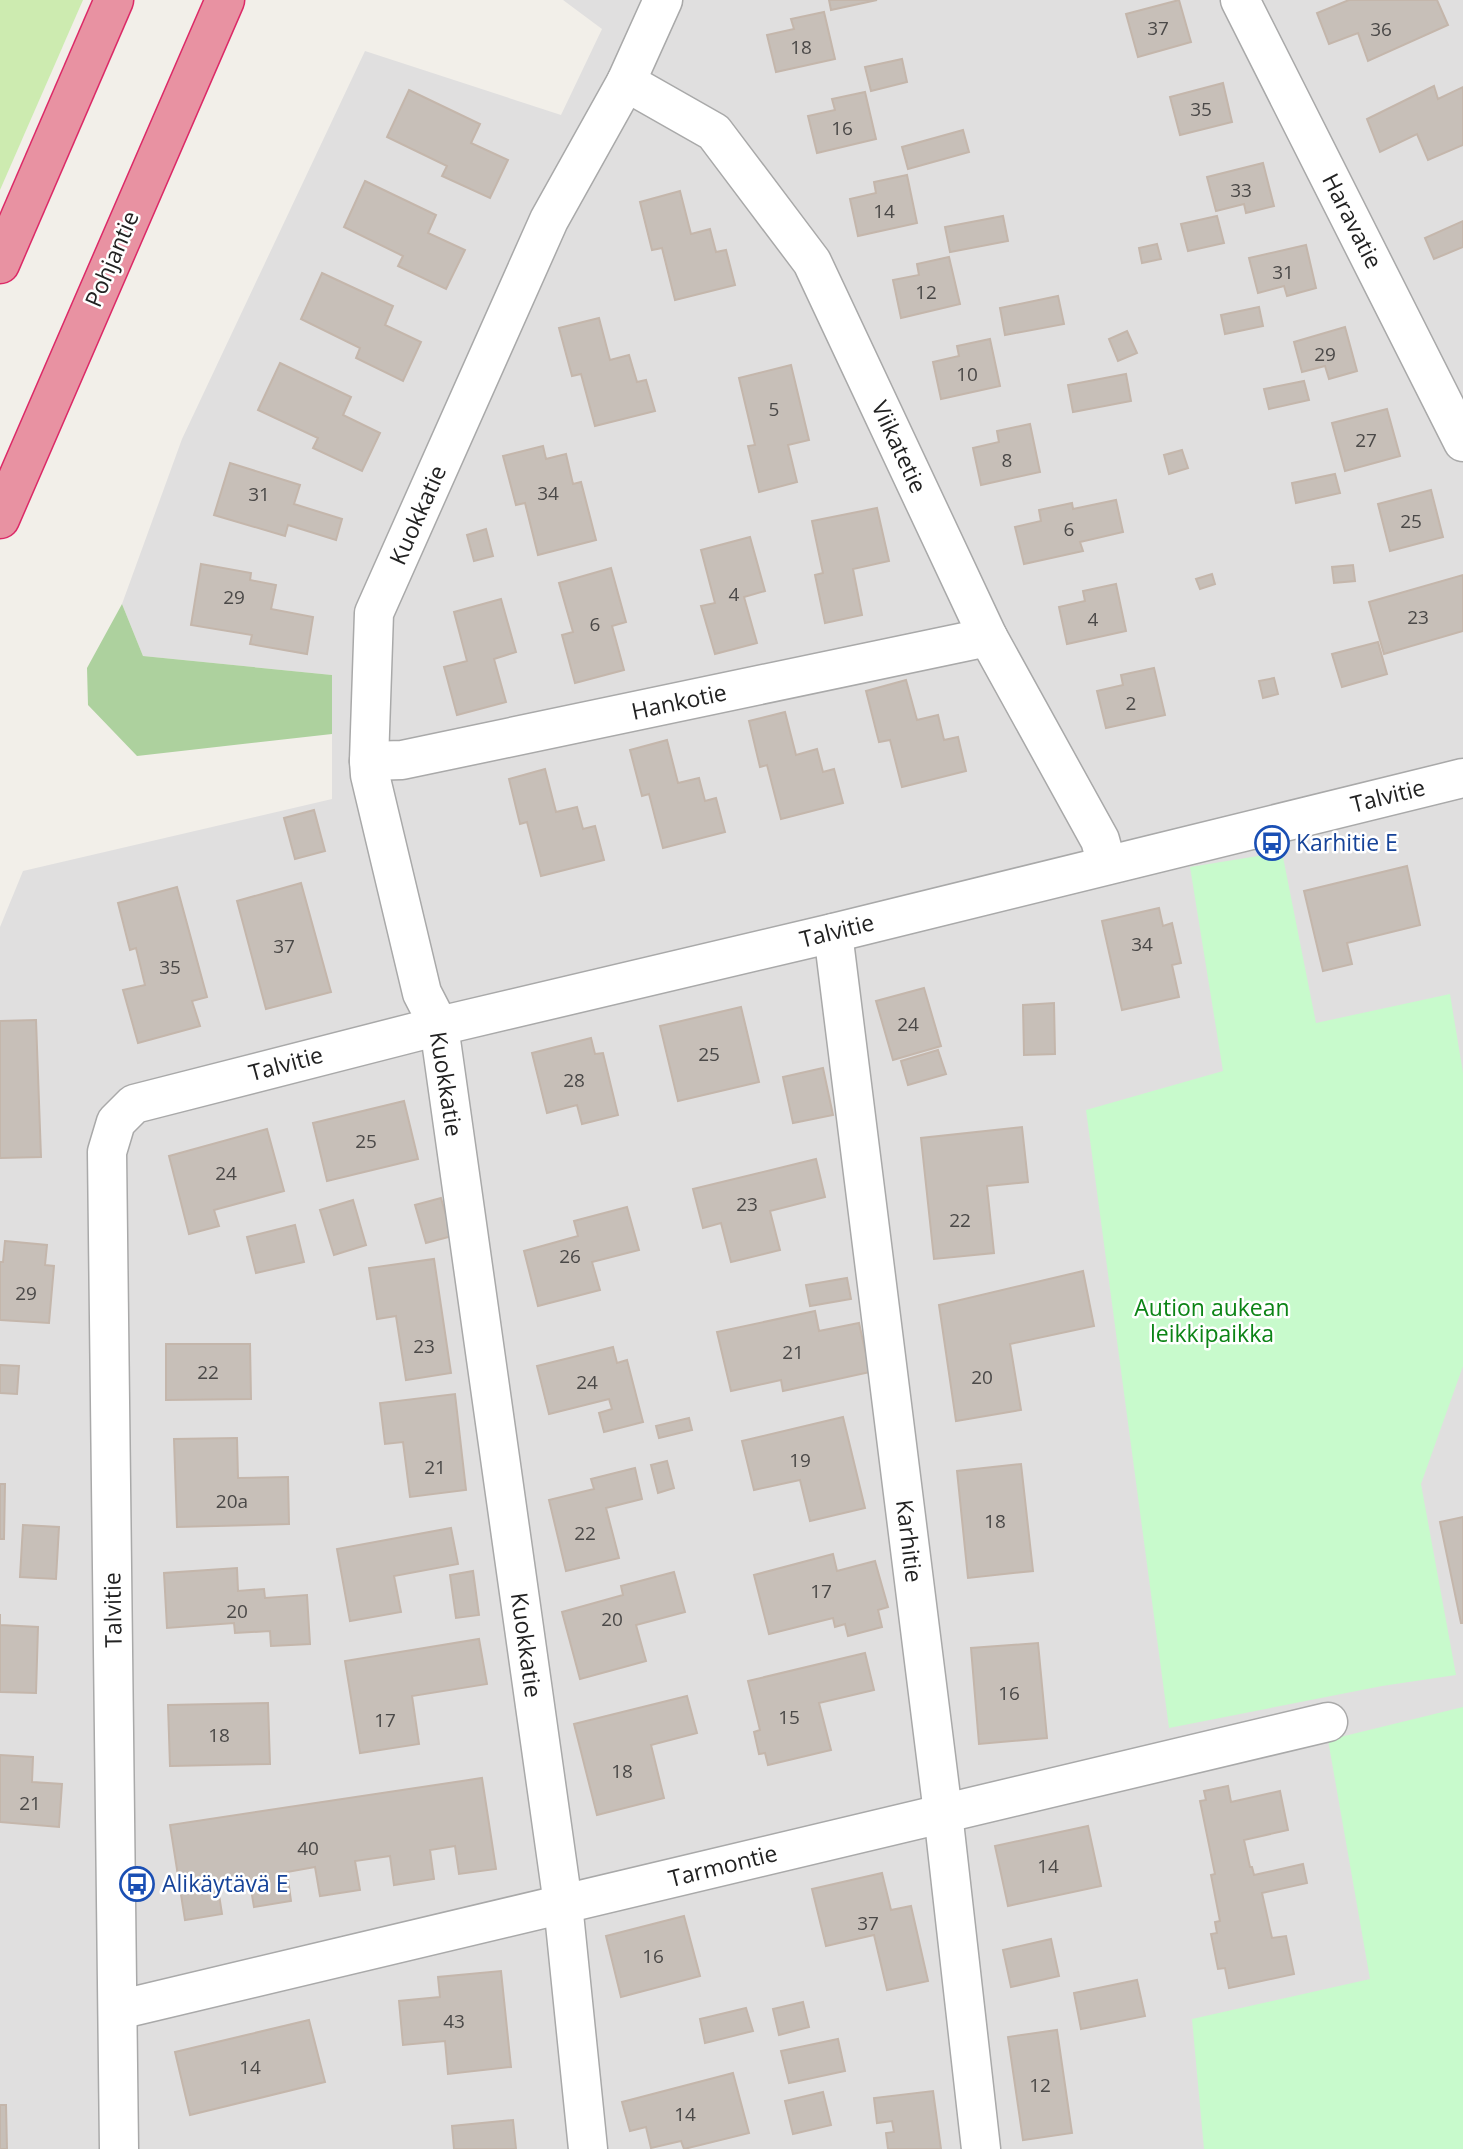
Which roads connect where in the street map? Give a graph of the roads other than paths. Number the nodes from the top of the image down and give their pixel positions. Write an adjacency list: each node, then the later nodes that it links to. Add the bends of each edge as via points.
1 (114, 0): 6 (highway)
2 (225, 0): 8 (highway, Pohjantie)
3 (663, 0): 5 (street, Kuokkatie)
4 (1240, 0): 7 (street, Haravatie)
5 (626, 82): 9 (street, Viikatetie, via 714,132 812,262); 10 (street, Kuokkatie, via 549,220 374,613)
6 (0, 264)
7 (1463, 442)
8 (0, 519)
9 (988, 637): 10 (street, Hankotie, via 402,760); 12 (street, Viikatetie, via 1100,840)
10 (369, 761): 14 (street, Kuokkatie, via 422,993)
11 (1463, 778): 12 (street, Talvitie)
12 (1107, 865): 13 (street, Talvitie)
13 (834, 933): 14 (street, Talvitie); 16 (street, Karhitie)
14 (439, 1026): 17 (street, Kuokkatie); 18 (street, Talvitie, via 134,1104 116,1122 107,1152)
15 (1328, 1722): 16 (street, Tarmontie)
16 (943, 1813): 17 (street, Tarmontie); 21 (street, Karhitie)
17 (562, 1904): 18 (street, Tarmontie); 20 (street, Kuokkatie)
18 (118, 2010): 19 (street, Talvitie)
19 (119, 2149)
20 (589, 2149)
21 (981, 2149)

